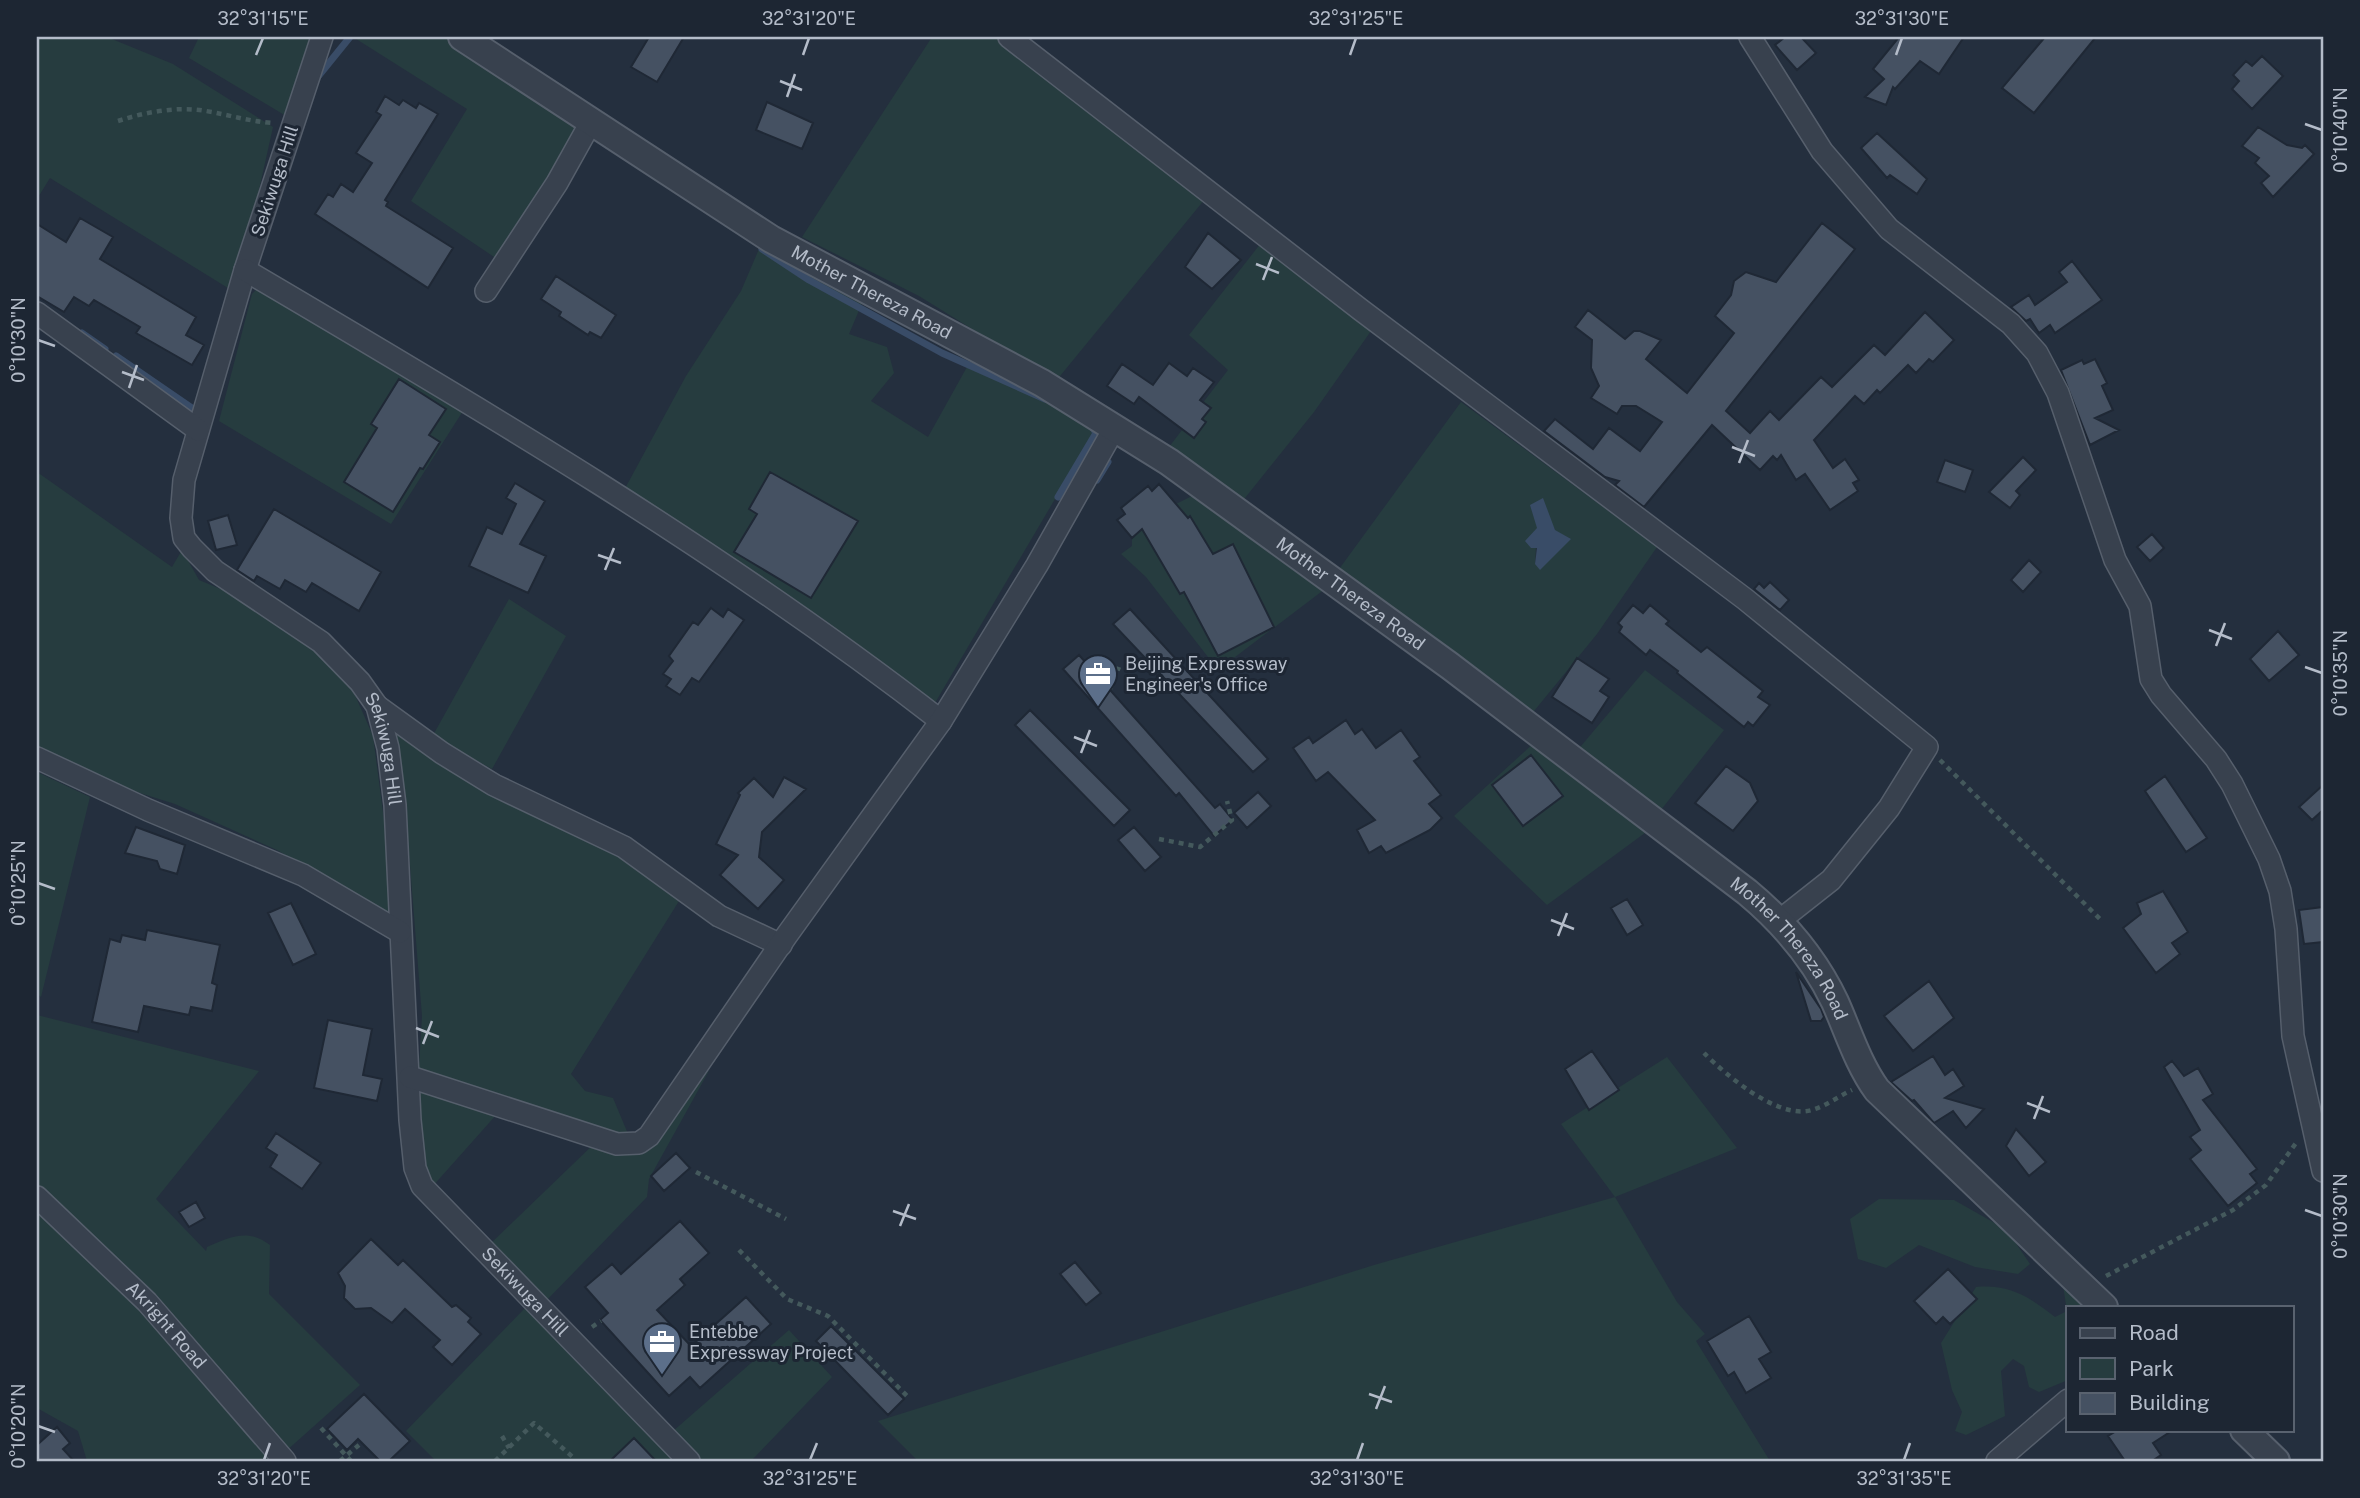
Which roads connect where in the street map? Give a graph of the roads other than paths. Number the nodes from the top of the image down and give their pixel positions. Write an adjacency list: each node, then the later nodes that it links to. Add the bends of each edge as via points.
1 (322, 37): 6 (street, Sekiwuga Hill)
2 (462, 37): 5 (street, Mother Thereza Road)
3 (1009, 37): 14 (street, via 1745,599 1927,747 1889,808 1831,880)
4 (1750, 37): 18 (street, via 1822,150 1889,229 2011,324 2037,353 2058,393 2115,560 2140,606 2151,678 2221,767 2269,859 2280,891 2293,1036)
5 (592, 122): 7 (street); 9 (street, Mother Thereza Road, via 771,239 1031,377)
6 (245, 270): 10 (street, Sekiwuga Hill); 12 (street, via 608,490 800,617)
7 (486, 291)
8 (37, 313): 10 (street)
9 (1115, 427): 12 (street); 14 (street, Mother Thereza Road, via 1450,666)
10 (198, 430): 11 (street, Sekiwuga Hill, via 182,490 184,538 215,572 321,642)
11 (377, 706): 15 (street, Sekiwuga Hill, via 388,748 394,805); 16 (street, via 494,785 624,847 719,916)
12 (941, 721): 16 (street)
13 (37, 758): 15 (street, via 280,864)
14 (1779, 921): 20 (street, Mother Thereza Road, via 1833,998 1877,1090)
15 (400, 932): 17 (street, Sekiwuga Hill)
16 (781, 945): 17 (street, via 649,1136 639,1143 617,1144)
17 (410, 1077): 24 (street, Sekiwuga Hill, via 415,1168 422,1186)
18 (2323, 1171)
19 (37, 1197): 23 (street, Akright Road, via 147,1302)
20 (2103, 1306)
21 (2066, 1402): 25 (street)
22 (2246, 1432): 26 (street)
23 (285, 1461)
24 (689, 1461)
25 (1997, 1461)
26 (2276, 1461)

